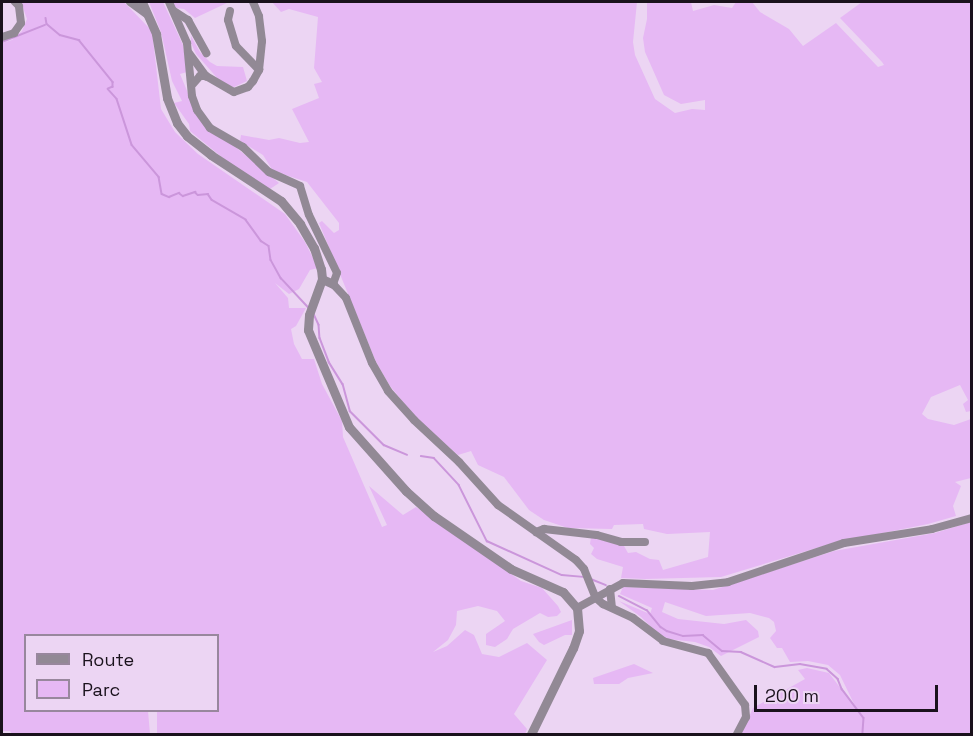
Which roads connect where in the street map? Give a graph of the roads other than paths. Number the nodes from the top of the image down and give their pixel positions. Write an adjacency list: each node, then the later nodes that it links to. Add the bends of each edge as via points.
1 (15, 2): 9 (street, via 21,23 14,33)
2 (130, 2): 8 (street)
3 (142, 2): 8 (street)
4 (169, 2): 7 (street)
5 (253, 2): 12 (street, via 261,28)
6 (230, 11): 12 (street, via 228,20 236,46)
7 (174, 12): 10 (street); 11 (street, via 188,20)
8 (151, 17): 15 (street, via 167,98 177,123 203,150 288,208 314,248)
9 (2, 37)
10 (188, 52): 13 (street); 14 (street)
11 (206, 53)
12 (259, 70): 13 (street, via 248,87 234,92)
13 (206, 76): 14 (street, via 200,76)
14 (193, 84): 16 (street, via 194,103 210,128 243,147 273,175 300,186 309,215 337,273)
15 (322, 279): 16 (street); 23 (street, via 309,315 308,330 349,427 434,516 512,569 563,592)
16 (333, 284): 18 (street, via 346,298 372,363 388,391 489,497)
17 (972, 518): 20 (street, via 932,529 844,543 728,582 675,586 630,582)
18 (536, 532): 19 (street, via 544,529 621,542); 21 (street, via 576,560 586,572)
19 (645, 542)
20 (610, 589): 21 (street); 22 (street)
21 (596, 598): 22 (street); 23 (street)
22 (612, 607): 25 (street, via 663,641 708,653 745,705 746,717)
23 (577, 608): 24 (street, via 579,631 573,648)
24 (531, 735)
25 (737, 735)

